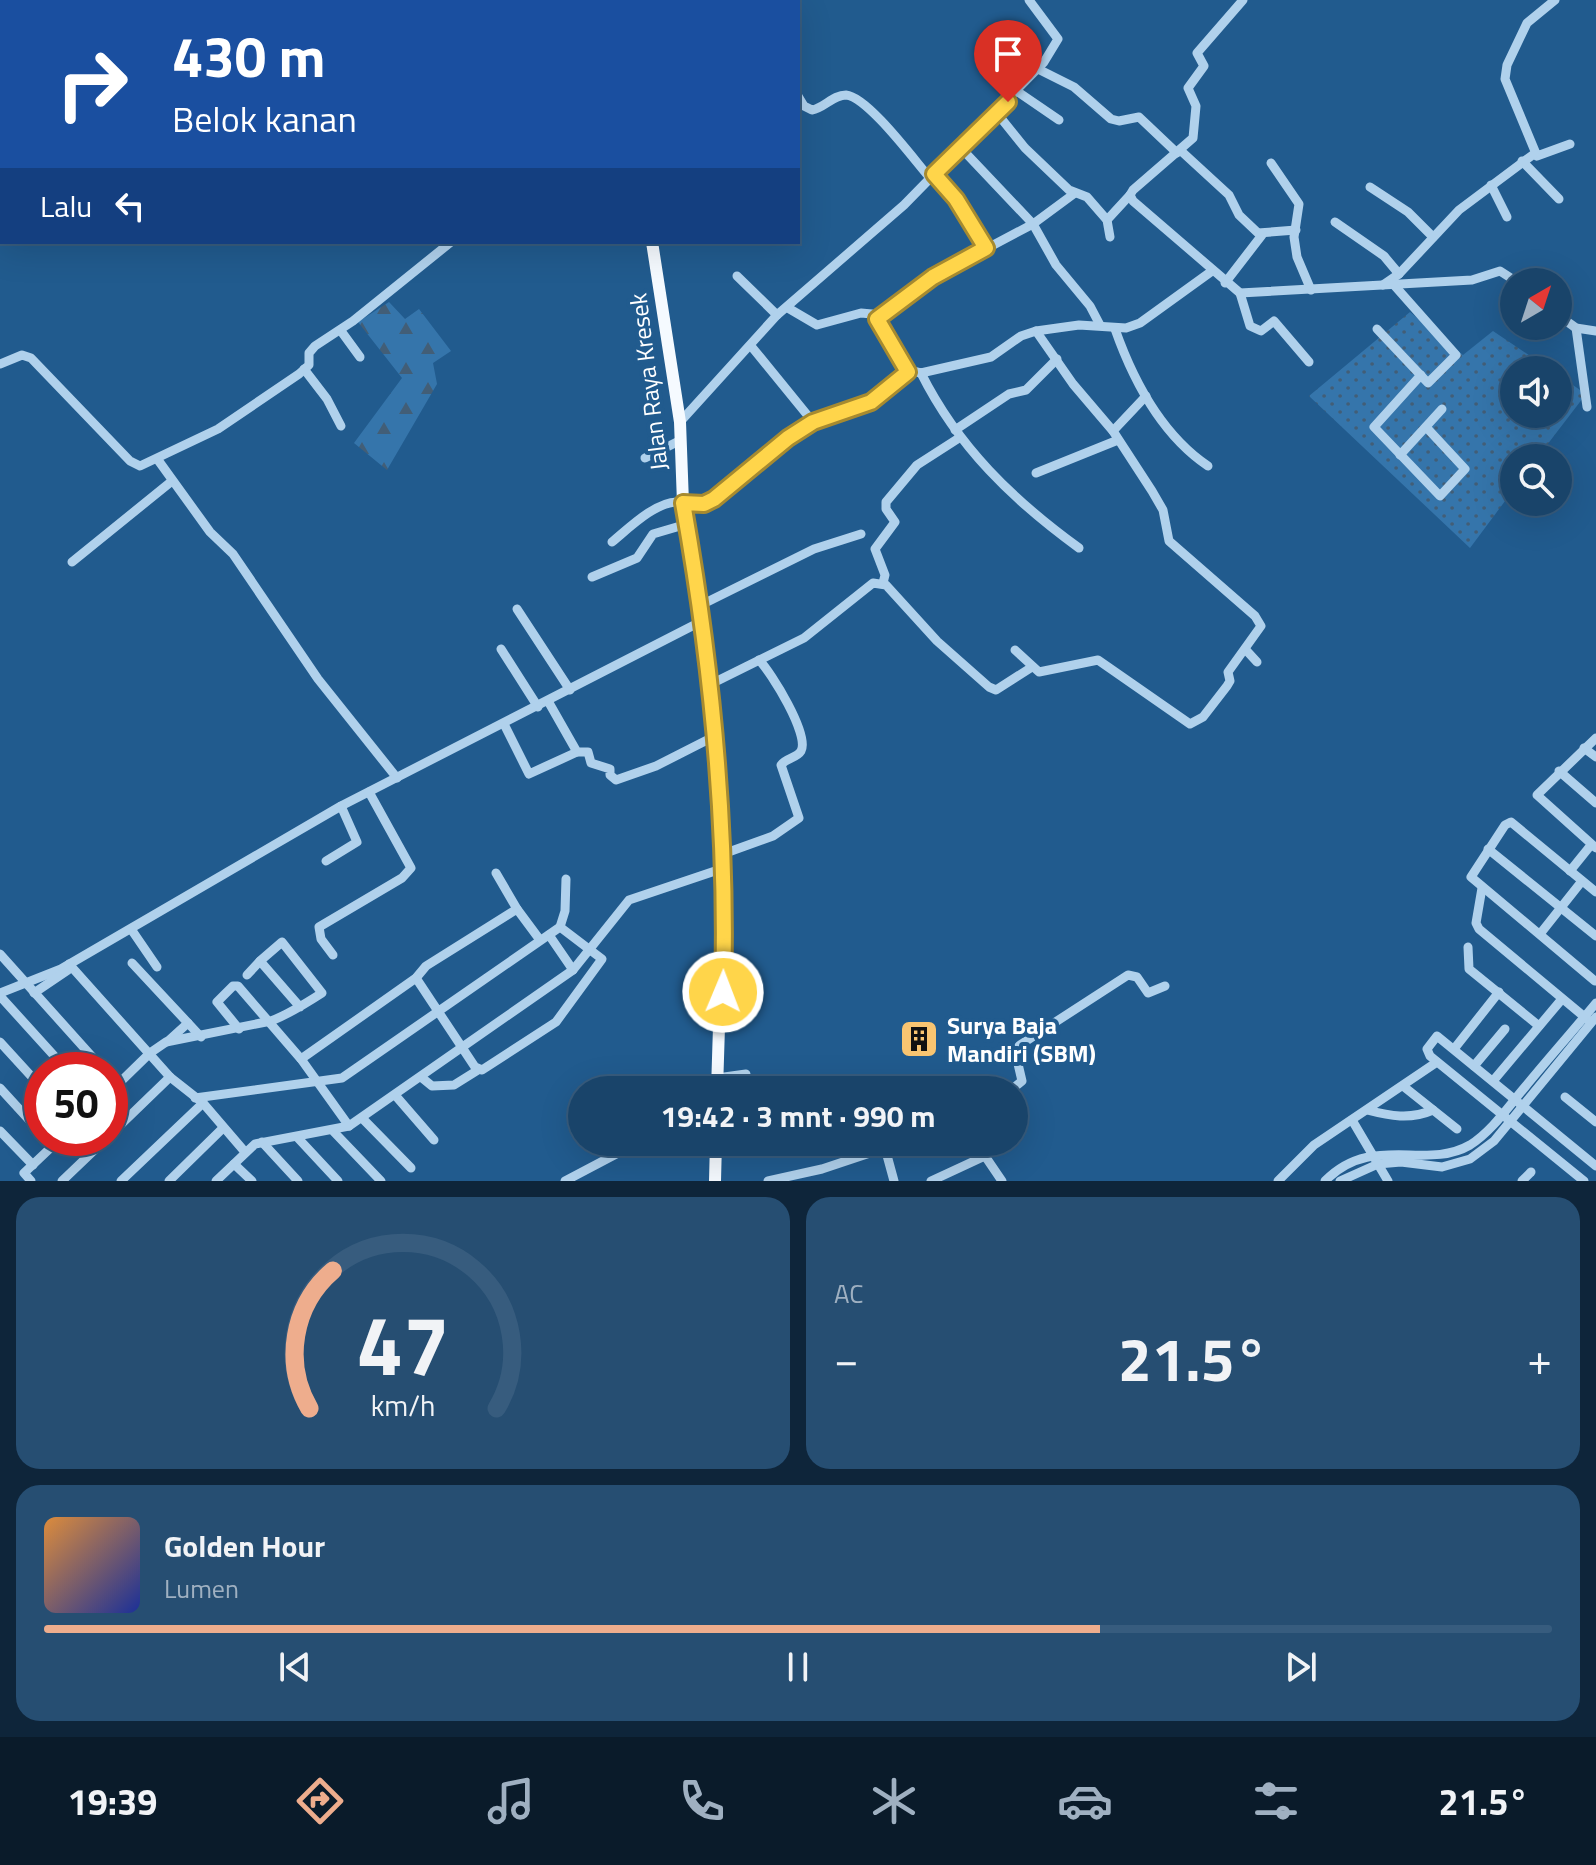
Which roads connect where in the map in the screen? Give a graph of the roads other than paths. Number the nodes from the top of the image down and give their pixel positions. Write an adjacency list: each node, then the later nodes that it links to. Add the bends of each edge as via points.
1 (1029, 0): 4 (street, via 1058,39)
2 (1243, 0): 11 (street, via 1197,53 1204,66 1188,88 1196,106 1195,134)
3 (1549, 2): 12 (street, via 1518,36 1505,79)
4 (1038, 69): 5 (street); 11 (street, via 1074,87 1111,119 1139,117)
5 (1018, 92): 7 (street); 8 (street)
6 (800, 99): 15 (street, via 812,110 845,95 854,98)
7 (996, 112): 10 (street); 18 (street)
8 (1059, 120)
9 (1570, 144): 12 (street, via 1541,158)
10 (960, 147): 15 (street); 24 (street)
11 (1178, 151): 19 (street); 26 (street, via 1229,195 1239,215)
12 (1534, 154): 13 (street)
13 (1522, 161): 16 (street); 20 (street)
14 (1271, 163): 25 (street, via 1299,204)
15 (932, 176): 31 (street, via 956,199); 40 (street)
16 (1491, 185): 21 (street); 28 (street)
17 (1370, 187): 28 (street, via 1408,212)
18 (1075, 193): 22 (street, via 1087,197); 24 (street)
19 (1130, 195): 22 (street); 32 (street)
20 (1559, 199)
21 (1507, 217)
22 (1107, 220): 27 (street)
23 (1335, 222): 34 (street, via 1384,256)
24 (1033, 224): 31 (street); 43 (street)
25 (1296, 230): 26 (street); 38 (street, via 1297,257)
26 (1262, 235): 36 (street)
27 (1110, 237)
28 (1433, 237): 34 (street)
29 (449, 244): 48 (street)
30 (652, 244): 63 (main road, Jalan Raya Kresek)
31 (986, 248): 42 (street, via 933,277)
32 (1212, 271): 36 (street); 46 (street, via 1140,323)
33 (1500, 271): 37 (street, via 1472,280)
34 (1399, 274): 37 (street)
35 (737, 276): 41 (street)
36 (1225, 283): 39 (street)
37 (1388, 285): 38 (street); 59 (street, via 1456,355 1428,383)
38 (1311, 290): 39 (street)
39 (1240, 293): 54 (street, via 1250,326 1261,331 1274,321)
40 (788, 308): 41 (street); 42 (street, via 817,325 861,313)
41 (777, 315): 51 (street)
42 (877, 319): 57 (street)
43 (1100, 325): 46 (street); 49 (street)
44 (1572, 325): 45 (street)
45 (1576, 328): 50 (street); 61 (street)
46 (1115, 329): 60 (street)
47 (1377, 329): 59 (street)
48 (341, 331): 52 (street); 56 (street, via 315,346)
49 (1036, 331): 53 (street); 58 (street, via 991,357)
50 (1596, 331)
51 (751, 346): 63 (street); 64 (street)
52 (360, 357)
53 (1057, 359): 67 (street, via 1026,390 1009,394); 68 (street)
54 (1309, 362)
55 (0, 364): 72 (street, via 27,356 130,461 140,466)
56 (304, 369): 65 (street); 72 (street, via 218,429)
57 (908, 372): 58 (street); 64 (street, via 871,402)
58 (921, 373): 67 (street)
59 (1421, 375): 70 (street, via 1374,427)
60 (1146, 396): 68 (street); 73 (street, via 1180,444)
61 (1587, 407)
62 (1442, 409): 66 (street)
63 (680, 422): 69 (main road, Jalan Raya Kresek)
64 (813, 422): 76 (street, via 714,499)
65 (341, 426)
66 (1426, 427): 70 (street); 70 (street, via 1465,469 1440,496)
67 (957, 434): 80 (street, via 998,482); 83 (street, via 917,465 886,502 895,522 875,549)
68 (1116, 435): 74 (street); 89 (street, via 1163,510 1165,536 1259,621 1259,631)
69 (681, 440): 71 (street); 76 (main road, Jalan Raya Kresek)
70 (1400, 455)
71 (645, 458)
72 (158, 460): 75 (street)
73 (1208, 466)
74 (1036, 473)
75 (172, 481): 81 (street); 104 (street, via 233,554 318,679)
76 (683, 503): 77 (main road, Jalan Raya Kresek); 79 (street, via 666,505)
77 (687, 524): 82 (street, via 653,534 637,558); 84 (main road, Jalan Raya Kresek)
78 (861, 534): 84 (street, via 814,549)
79 (612, 542)
80 (1079, 548)
81 (72, 562)
82 (592, 577)
83 (883, 583): 90 (street, via 873,583 804,638); 92 (street, via 989,687 1005,688)
84 (701, 605): 86 (main road, Jalan Raya Kresek)
85 (517, 609): 94 (street)
86 (702, 621): 93 (main road, Jalan Raya Kresek); 94 (street)
87 (501, 649): 96 (street)
88 (1015, 650): 92 (street)
89 (1246, 650): 91 (street); 92 (street, via 1228,672 1227,686 1203,717 1190,724 1098,660 1044,672)
90 (759, 660): 93 (street); 110 (street, via 783,692 802,743 799,754 781,765 799,818 773,836)
91 (1257, 662)
92 (1032, 667)
93 (711, 684): 98 (main road, Jalan Raya Kresek)
94 (570, 690): 95 (street)
95 (548, 701): 96 (street); 101 (street)
96 (538, 707): 97 (street)
97 (504, 724): 101 (street, via 529,774); 104 (street)
98 (717, 735): 101 (street, via 616,780 610,769 591,763 588,752); 110 (main road, Jalan Raya Kresek)
99 (1596, 738): 100 (street)
100 (1584, 748): 102 (street); 103 (street)
101 (577, 752)
102 (1596, 757)
103 (1559, 771): 106 (street); 108 (street, via 1538,798)
104 (397, 778): 105 (street)
105 (369, 792): 107 (street); 129 (street, via 411,868 319,927)
106 (1596, 803)
107 (341, 806): 111 (street, via 357,842); 122 (street)
108 (1594, 846): 113 (street)
109 (1488, 849): 113 (street, via 1511,822); 117 (street, via 1471,877); 119 (street)
110 (723, 854): 112 (main road, Jalan Raya Kresek)
111 (326, 861)
112 (724, 868): 127 (street, via 629,900); 168 (main road, Jalan Raya Kresek)
113 (1570, 871): 116 (street)
114 (496, 873): 120 (street)
115 (566, 879): 121 (street)
116 (1582, 881): 118 (street); 119 (street)
117 (1482, 888): 123 (street); 143 (street, via 1479,929)
118 (1596, 892)
119 (1559, 907): 123 (street); 124 (street)
120 (517, 909): 125 (street); 136 (street, via 426,966)
121 (560, 927): 125 (street); 127 (street)
122 (131, 929): 132 (street); 133 (street)
123 (1540, 934): 138 (street)
124 (1596, 936)
125 (544, 938): 134 (street); 146 (street)
126 (1468, 947): 140 (street, via 1469,969)
127 (592, 949): 134 (street); 165 (street, via 602,959 556,1022)
128 (0, 954): 137 (street)
129 (333, 955)
130 (260, 961): 135 (street); 145 (street); 145 (street, via 282,942 322,990)
131 (132, 963): 149 (street)
132 (70, 966): 137 (street); 141 (street); 160 (street)
133 (157, 967)
134 (573, 970): 156 (street)
135 (247, 975)
136 (416, 978): 146 (street); 161 (street)
137 (24, 981): 141 (street); 142 (street)
138 (1595, 981)
139 (1165, 986): 170 (street, via 1148,993 1137,977 1128,975 1020,1045 1015,1051)
140 (1499, 992): 150 (street); 157 (street)
141 (34, 993): 159 (street)
142 (0, 994): 158 (street)
143 (1562, 999): 148 (street); 150 (street)
144 (1596, 1003): 148 (street)
145 (300, 1007): 147 (street)
146 (440, 1009): 156 (street); 173 (street)
147 (271, 1021): 151 (street); 151 (street, via 233,986 217,1002); 161 (street)
148 (1592, 1021): 182 (street)
149 (188, 1023): 153 (street); 155 (street)
150 (1539, 1026): 175 (street)
151 (239, 1029): 153 (street)
152 (1505, 1029): 163 (street)
153 (201, 1037): 155 (street)
154 (0, 1042): 164 (street)
155 (166, 1042): 160 (street)
156 (463, 1047): 165 (street); 172 (street)
157 (1454, 1049): 162 (street, via 1437,1036 1427,1049); 163 (street)
158 (51, 1052)
159 (88, 1052)
160 (150, 1053): 166 (street); 171 (street)
161 (301, 1059): 174 (street)
162 (1437, 1062): 176 (street); 186 (street)
163 (1474, 1066): 175 (street)
164 (24, 1068)
165 (478, 1070): 172 (street, via 452,1085 432,1086)
166 (128, 1071)
167 (746, 1074): 169 (street)
168 (717, 1076)
169 (740, 1076)
170 (1021, 1076)
171 (170, 1077): 181 (street); 187 (street)
172 (421, 1077): 179 (street)
173 (342, 1078): 174 (street); 178 (street)
174 (315, 1080): 178 (street); 181 (street)
175 (1493, 1081): 182 (street)
176 (1403, 1086): 183 (street); 184 (street)
177 (0, 1088): 185 (street)
178 (325, 1093): 191 (street)
179 (395, 1095): 188 (street); 197 (street)
180 (1565, 1097): 190 (street)
181 (199, 1100): 192 (street); 215 (street)
182 (1519, 1101): 186 (street); 210 (street)
183 (1367, 1110): 184 (street, via 1393,1117); 189 (street)
184 (1433, 1110): 193 (street)
185 (24, 1113)
186 (1507, 1115): 207 (street, via 1468,1146); 207 (street, via 1494,1141 1470,1159 1442,1167); 233 (street)
187 (128, 1117)
188 (362, 1118): 191 (street); 211 (street)
189 (1352, 1120): 207 (street); 228 (street, via 1314,1145)
190 (1596, 1122)
191 (349, 1126): 195 (street)
192 (222, 1129): 199 (street); 216 (street)
193 (1457, 1129)
194 (0, 1131): 209 (street)
195 (334, 1132): 196 (street); 221 (street)
196 (297, 1137): 198 (street); 220 (street)
197 (434, 1140)
198 (262, 1142): 199 (street); 219 (street)
199 (245, 1152): 208 (street)
200 (42, 1156): 209 (street)
201 (88, 1156): 214 (street)
202 (612, 1156): 222 (street)
203 (716, 1156): 223 (main road)
204 (856, 1156): 224 (street)
205 (888, 1156): 225 (street)
206 (985, 1156): 226 (street); 227 (street)
207 (1375, 1159): 229 (street, via 1336,1170); 230 (street); 231 (street)
208 (234, 1164): 217 (street); 218 (street)
209 (33, 1165): 213 (street, via 24,1173)
210 (1596, 1166)
211 (411, 1168)
212 (1531, 1172): 232 (street)
213 (31, 1181)
214 (62, 1181)
215 (121, 1181)
216 (169, 1181)
217 (216, 1181)
218 (252, 1181)
219 (298, 1181)
220 (338, 1181)
221 (381, 1181)
222 (565, 1181)
223 (715, 1181)
224 (768, 1181)
225 (894, 1181)
226 (931, 1181)
227 (1002, 1181)
228 (1278, 1181)
229 (1325, 1181)
230 (1340, 1181)
231 (1388, 1181)
232 (1522, 1181)
233 (1584, 1181)

